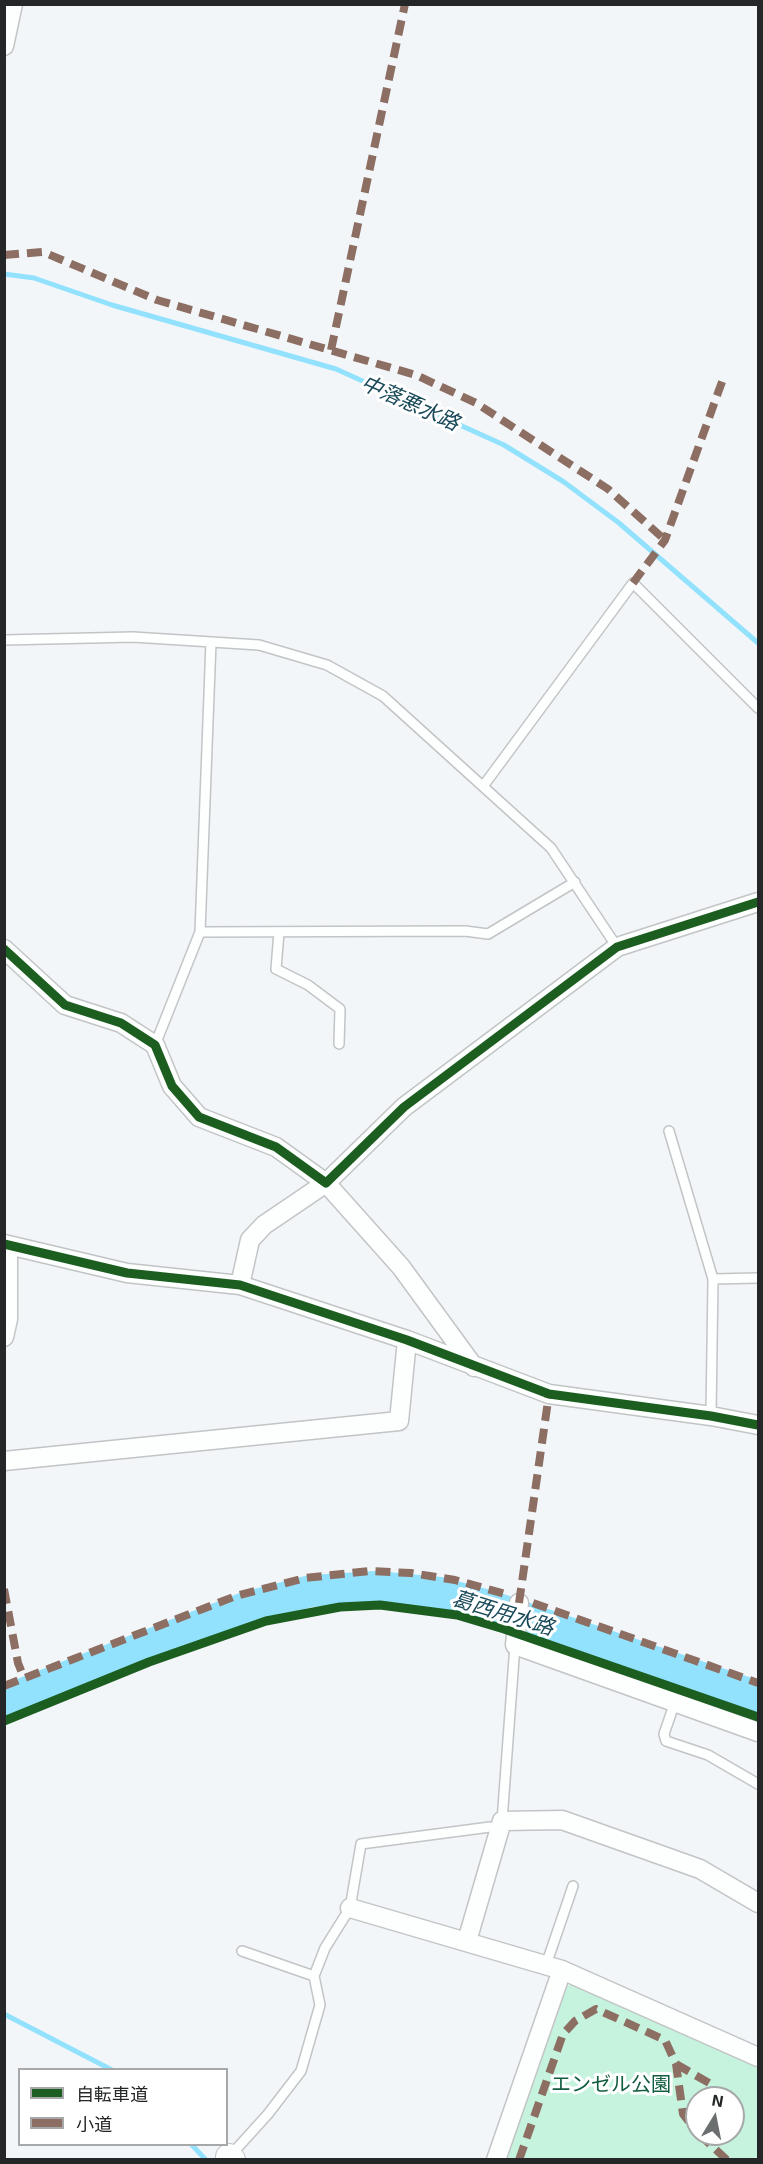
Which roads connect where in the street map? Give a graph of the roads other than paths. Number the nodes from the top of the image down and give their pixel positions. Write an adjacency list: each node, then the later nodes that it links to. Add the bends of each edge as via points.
1 (13, 4): 2 (street)
2 (4, 46)
3 (4, 640): 4 (lane, via 133,637)
4 (211, 642): 6 (lane, via 259,645 327,665 383,696); 9 (lane)
5 (759, 708): 6 (lane, via 633,584)
6 (484, 785): 7 (lane, via 551,848)
7 (575, 882): 10 (lane, via 488,934); 11 (lane)
8 (759, 902): 11 (street)
9 (200, 932): 10 (lane); 14 (lane)
10 (279, 932): 13 (lane, via 276,969 308,985 339,1009)
11 (617, 947): 16 (street, via 404,1107)
12 (4, 949): 14 (street, via 65,1005 121,1023)
13 (339, 1044)
14 (155, 1045): 16 (street, via 172,1086 200,1117 276,1147)
15 (669, 1131): 19 (lane)
16 (326, 1183): 20 (street, via 264,1225 249,1240); 23 (street, via 401,1267)
17 (6, 1244): 20 (street, via 127,1273); 21 (street, via 8,1319)
18 (759, 1278): 19 (lane)
19 (713, 1279): 24 (lane)
20 (240, 1286): 22 (street)
21 (4, 1337)
22 (407, 1340): 23 (street); 26 (street, via 399,1421)
23 (474, 1367): 24 (street, via 549,1394)
24 (711, 1416): 25 (street)
25 (759, 1425)
26 (4, 1461)
27 (519, 1603): 28 (street)
28 (515, 1645): 29 (street); 32 (lane)
29 (675, 1702): 30 (street); 31 (lane, via 664,1734 666,1741 708,1755)
30 (759, 1732)
31 (759, 1784)
32 (501, 1825): 34 (street, via 562,1820 700,1869); 35 (lane, via 361,1844); 36 (street)
33 (573, 1886): 38 (lane)
34 (759, 1903)
35 (350, 1908): 36 (street); 39 (lane, via 325,1948)
36 (467, 1941): 38 (street)
37 (242, 1951): 39 (lane)
38 (554, 1968): 40 (street); 42 (street)
39 (314, 1976): 41 (lane, via 320,2005 301,2071)
40 (759, 2057)
41 (229, 2159)
42 (496, 2160)

